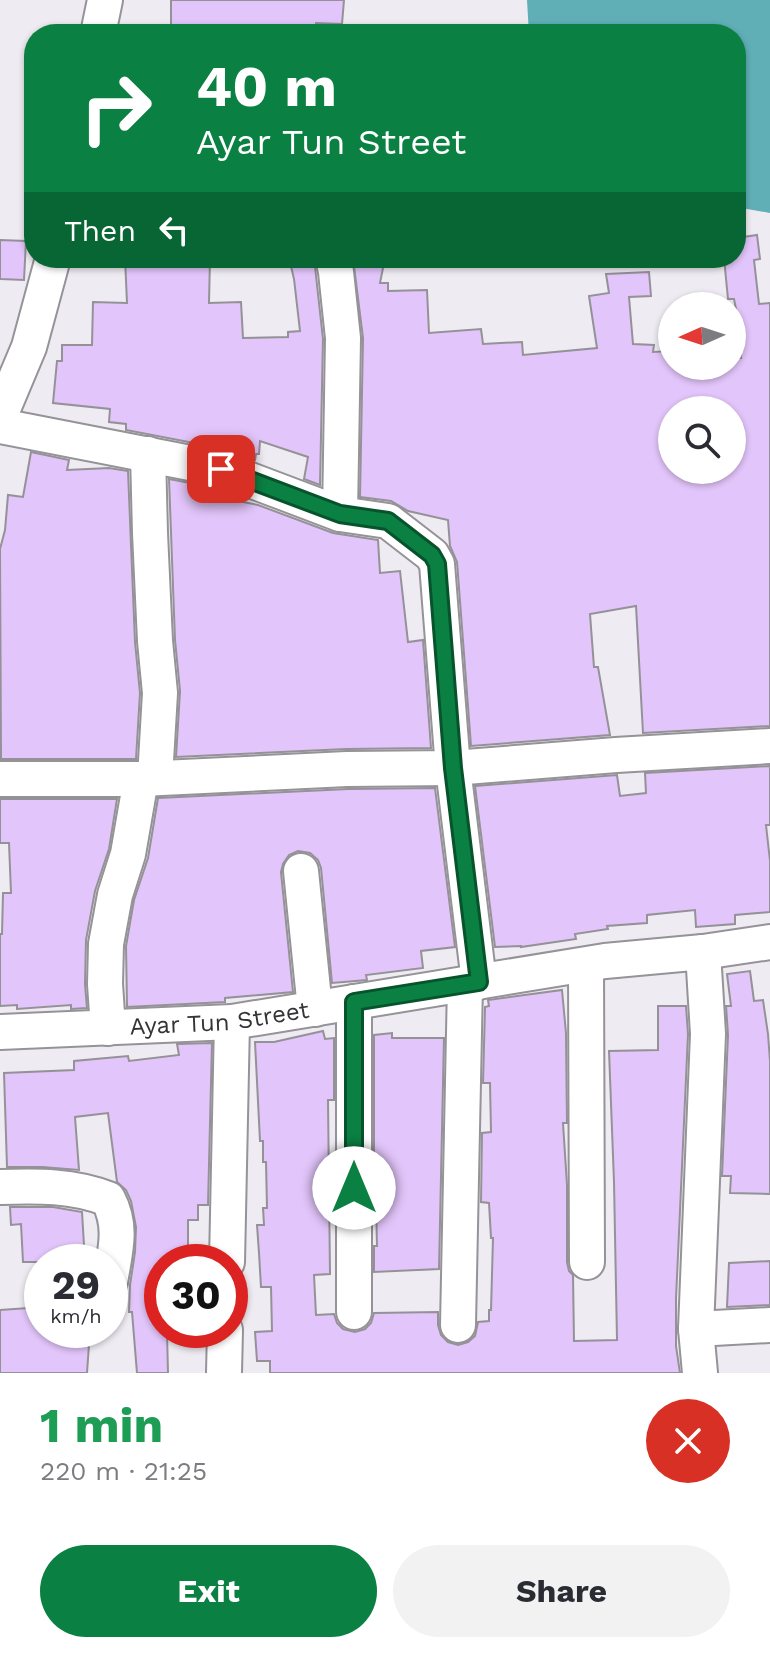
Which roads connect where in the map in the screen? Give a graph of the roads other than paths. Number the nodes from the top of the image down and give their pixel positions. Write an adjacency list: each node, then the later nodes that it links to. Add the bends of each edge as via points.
1 (105, 0): 2 (street)
2 (100, 24)
3 (50, 268): 5 (street, via 29,347)
4 (335, 268): 8 (street, via 343,338)
5 (0, 416)
6 (0, 426): 7 (street)
7 (148, 454): 8 (street, via 221,469); 12 (street, via 160,693)
8 (340, 514): 10 (street, via 388,521 436,559)
9 (770, 746): 10 (street)
10 (453, 768): 12 (street); 17 (street)
11 (0, 779): 12 (street)
12 (148, 779): 21 (street, via 106,944)
13 (301, 871): 19 (street)
14 (770, 942): 15 (street, Ayar Tun Street)
15 (703, 952): 16 (street, Ayar Tun Street); 30 (street, via 708,1034)
16 (586, 965): 17 (street, Ayar Tun Street); 26 (street)
17 (472, 983): 18 (street, Ayar Tun Street); 28 (street)
18 (354, 1002): 19 (street, Ayar Tun Street); 27 (street)
19 (315, 1009): 20 (street, Ayar Tun Street)
20 (232, 1022): 21 (street, Ayar Tun Street); 25 (street)
21 (108, 1028): 22 (street, Ayar Tun Street)
22 (0, 1032)
23 (0, 1187): 24 (street, via 62,1187 108,1199 118,1228)
24 (116, 1244)
25 (227, 1244)
26 (587, 1262)
27 (354, 1312)
28 (458, 1325)
29 (770, 1325): 30 (street)
30 (696, 1329): 33 (street)
31 (225, 1348): 32 (street)
32 (224, 1373)
33 (700, 1373)

